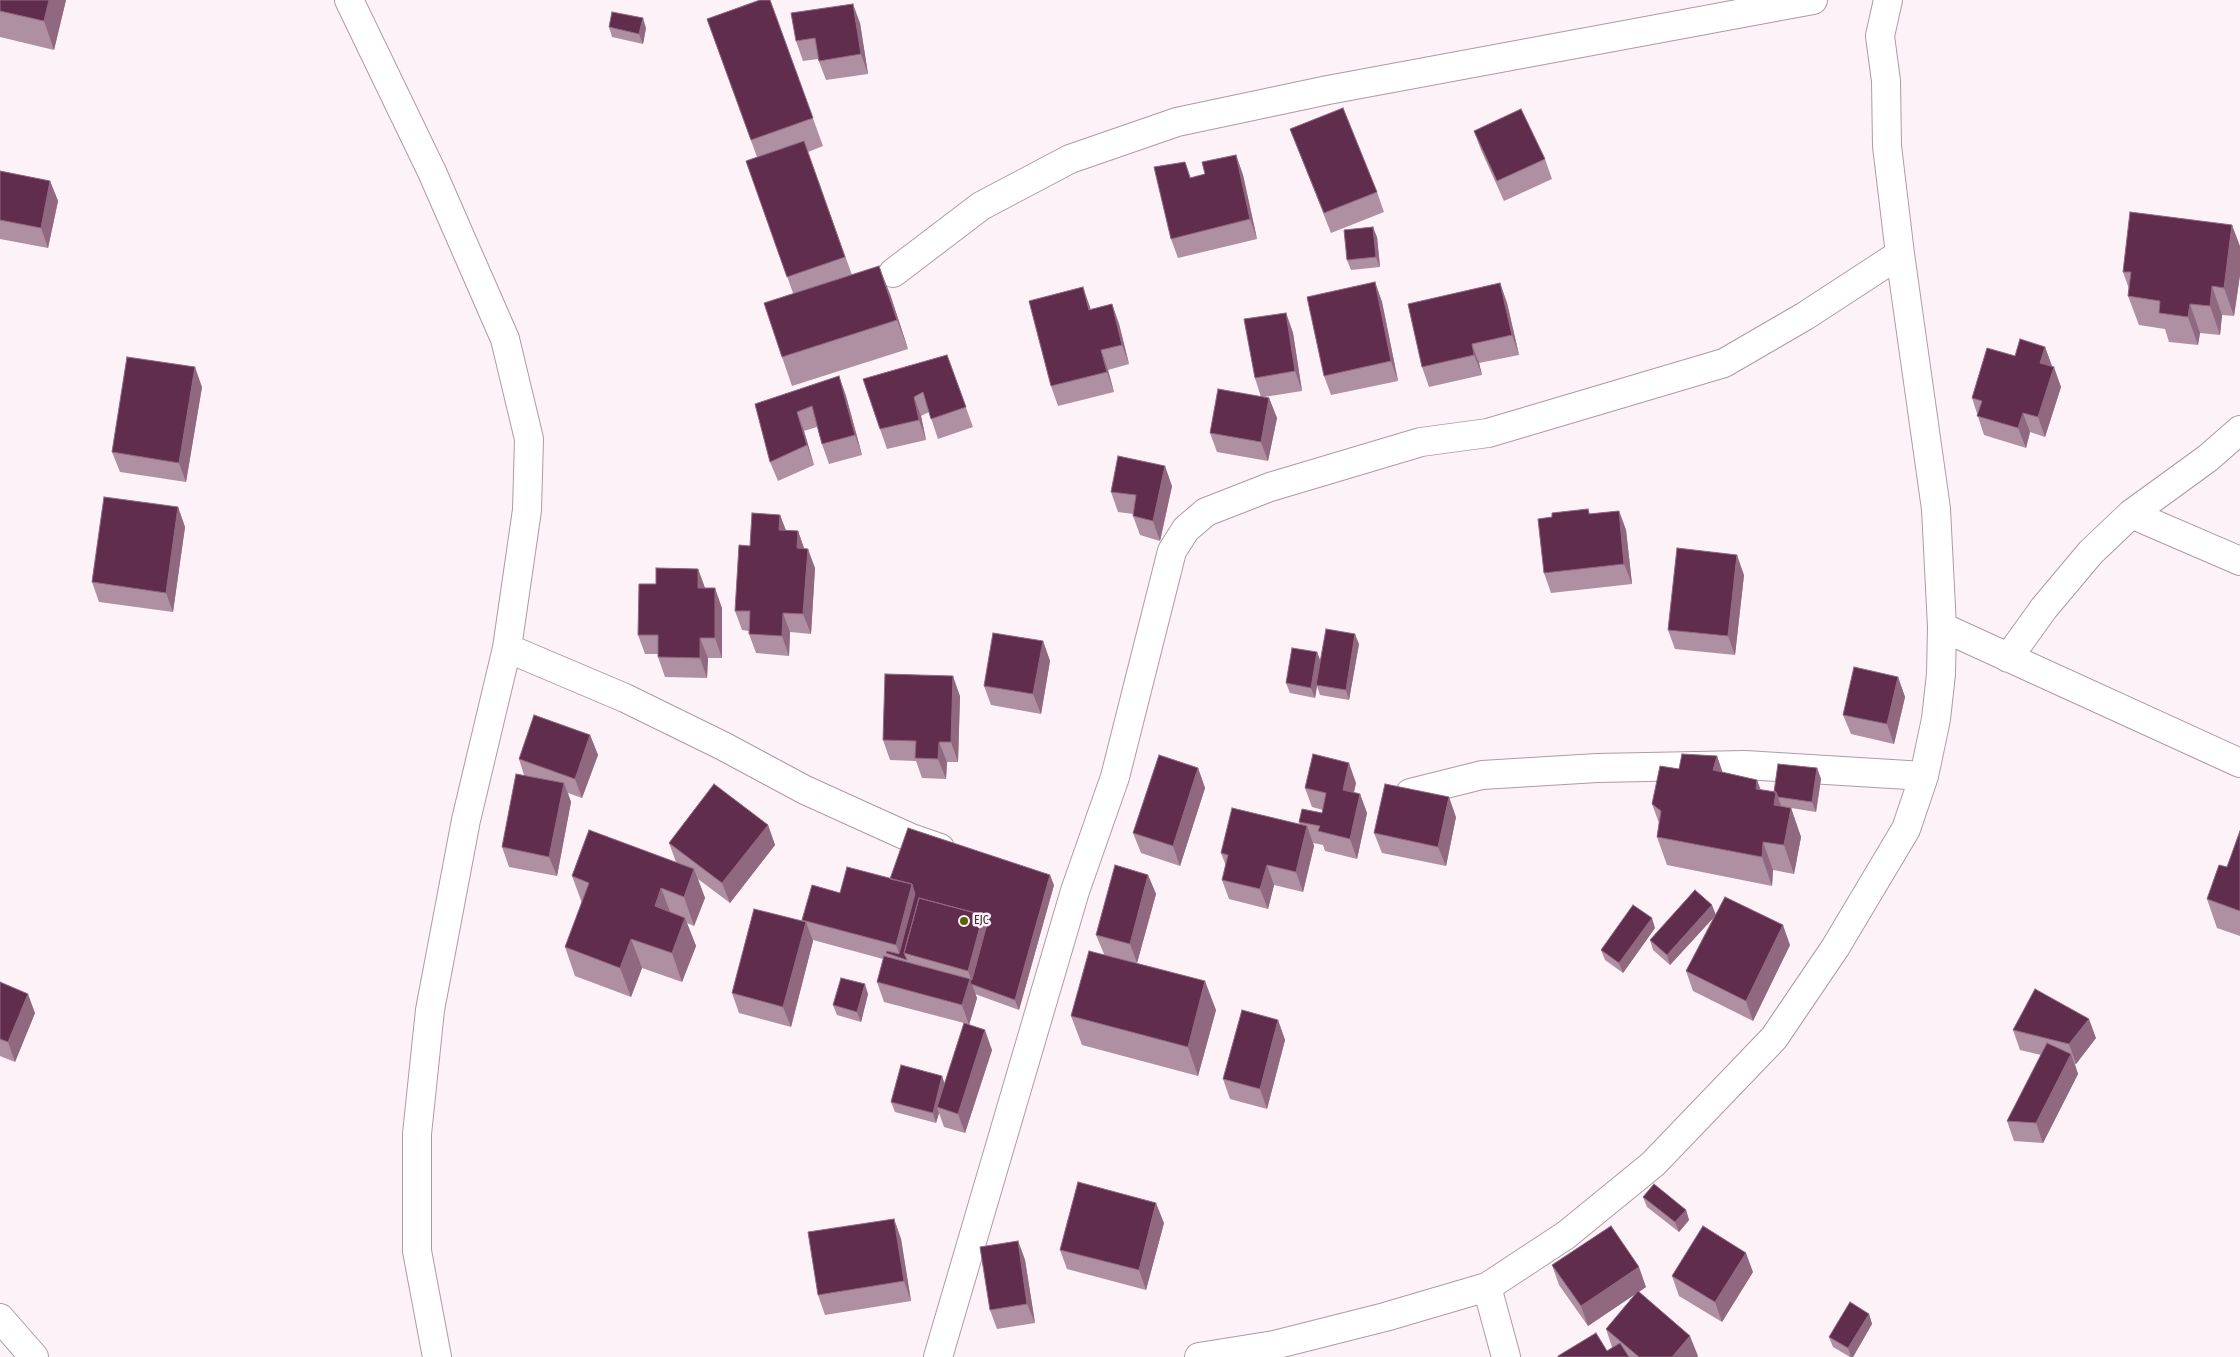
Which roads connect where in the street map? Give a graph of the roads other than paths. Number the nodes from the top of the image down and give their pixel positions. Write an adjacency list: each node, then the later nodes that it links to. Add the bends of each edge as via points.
1 (349, 0): 10 (street, via 432,172 505,338 529,439 527,510)
2 (1813, 0): 5 (street, via 1328,90 1177,122 1070,159 981,206)
3 (1888, 0): 4 (street, via 1880,36 1886,81 1887,146)
4 (1900, 254): 9 (street, via 1936,509); 20 (street, via 1805,316 1724,362 1488,433 1421,442 1270,487 1206,512 1186,529 1172,551 1115,777 1065,888)
5 (893, 272)
6 (2240, 430): 7 (street, via 2208,458)
7 (2131, 514): 8 (street); 11 (street, via 2091,552)
8 (2240, 561)
9 (1942, 627): 11 (street); 13 (street, via 1936,719)
10 (507, 648): 15 (street, via 626,698 806,790 912,838); 19 (street, via 466,820 430,1010 418,1125 418,1251)
11 (2008, 658): 12 (street)
12 (2240, 763)
13 (1924, 776): 14 (street, via 1745,765 1597,768 1482,776); 16 (street, via 1906,829 1872,889 1774,1038 1652,1164 1566,1235)
14 (1410, 793)
15 (964, 857)
16 (1487, 1287): 21 (street, via 1274,1345); 22 (street)
17 (0, 1318): 18 (street)
18 (34, 1357)
19 (437, 1357)
20 (938, 1357)
21 (1199, 1357)
22 (1506, 1357)

